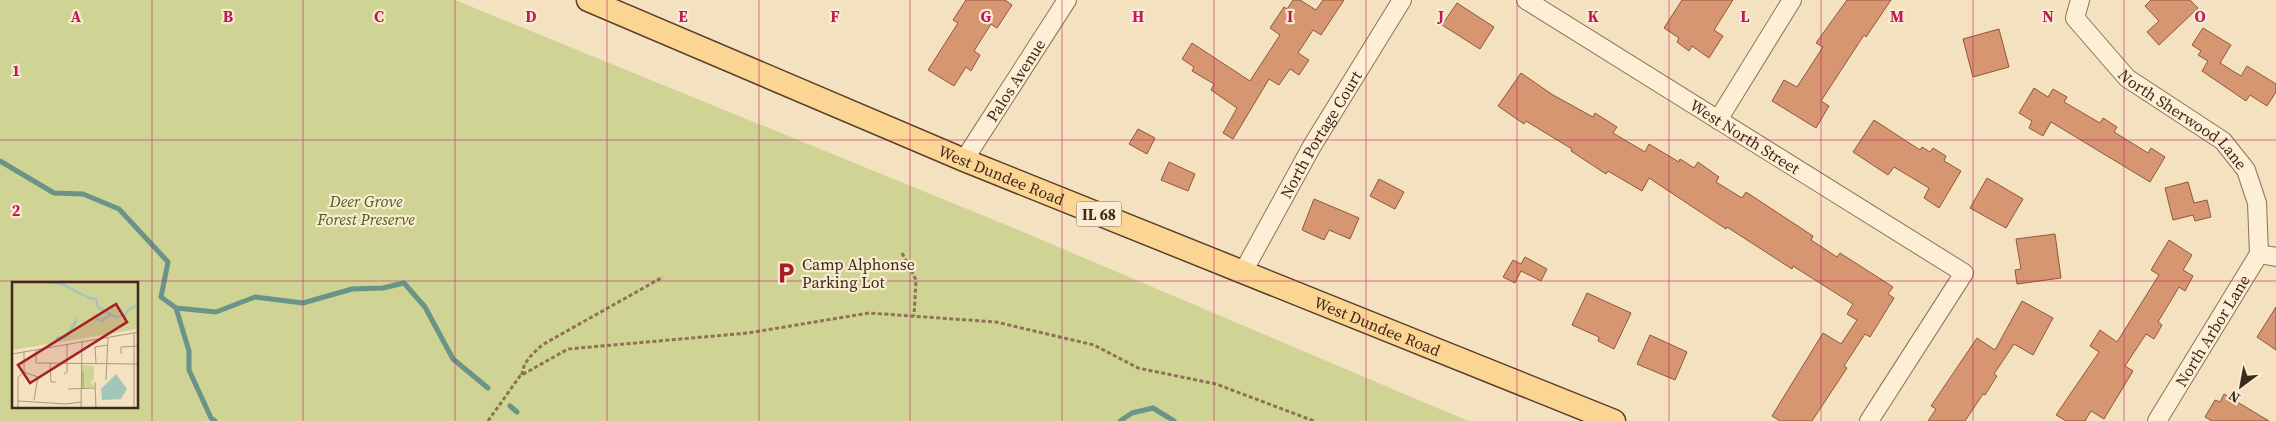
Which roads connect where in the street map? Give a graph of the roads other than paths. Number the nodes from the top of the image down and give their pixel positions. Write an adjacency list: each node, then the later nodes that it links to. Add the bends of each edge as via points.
1 (588, 0): 8 (main road, West Dundee Road / IL 68)
2 (1067, 0): 8 (street, Palos Avenue)
3 (1402, 0): 10 (street, North Portage Court, via 1312,146)
4 (1526, 0): 7 (street, West North Street)
5 (1792, 0): 7 (street)
6 (2080, 0): 9 (street, North Sherwood Lane, via 2075,18 2127,78 2223,141 2246,170)
7 (1718, 120): 12 (street, West North Street, via 1964,272)
8 (964, 160): 10 (main road, West Dundee Road / IL 68)
9 (2268, 255): 13 (street, North Arbor Lane)
10 (1243, 272): 11 (main road, West Dundee Road / IL 68)
11 (1614, 421)
12 (1869, 421)
13 (2157, 421)

